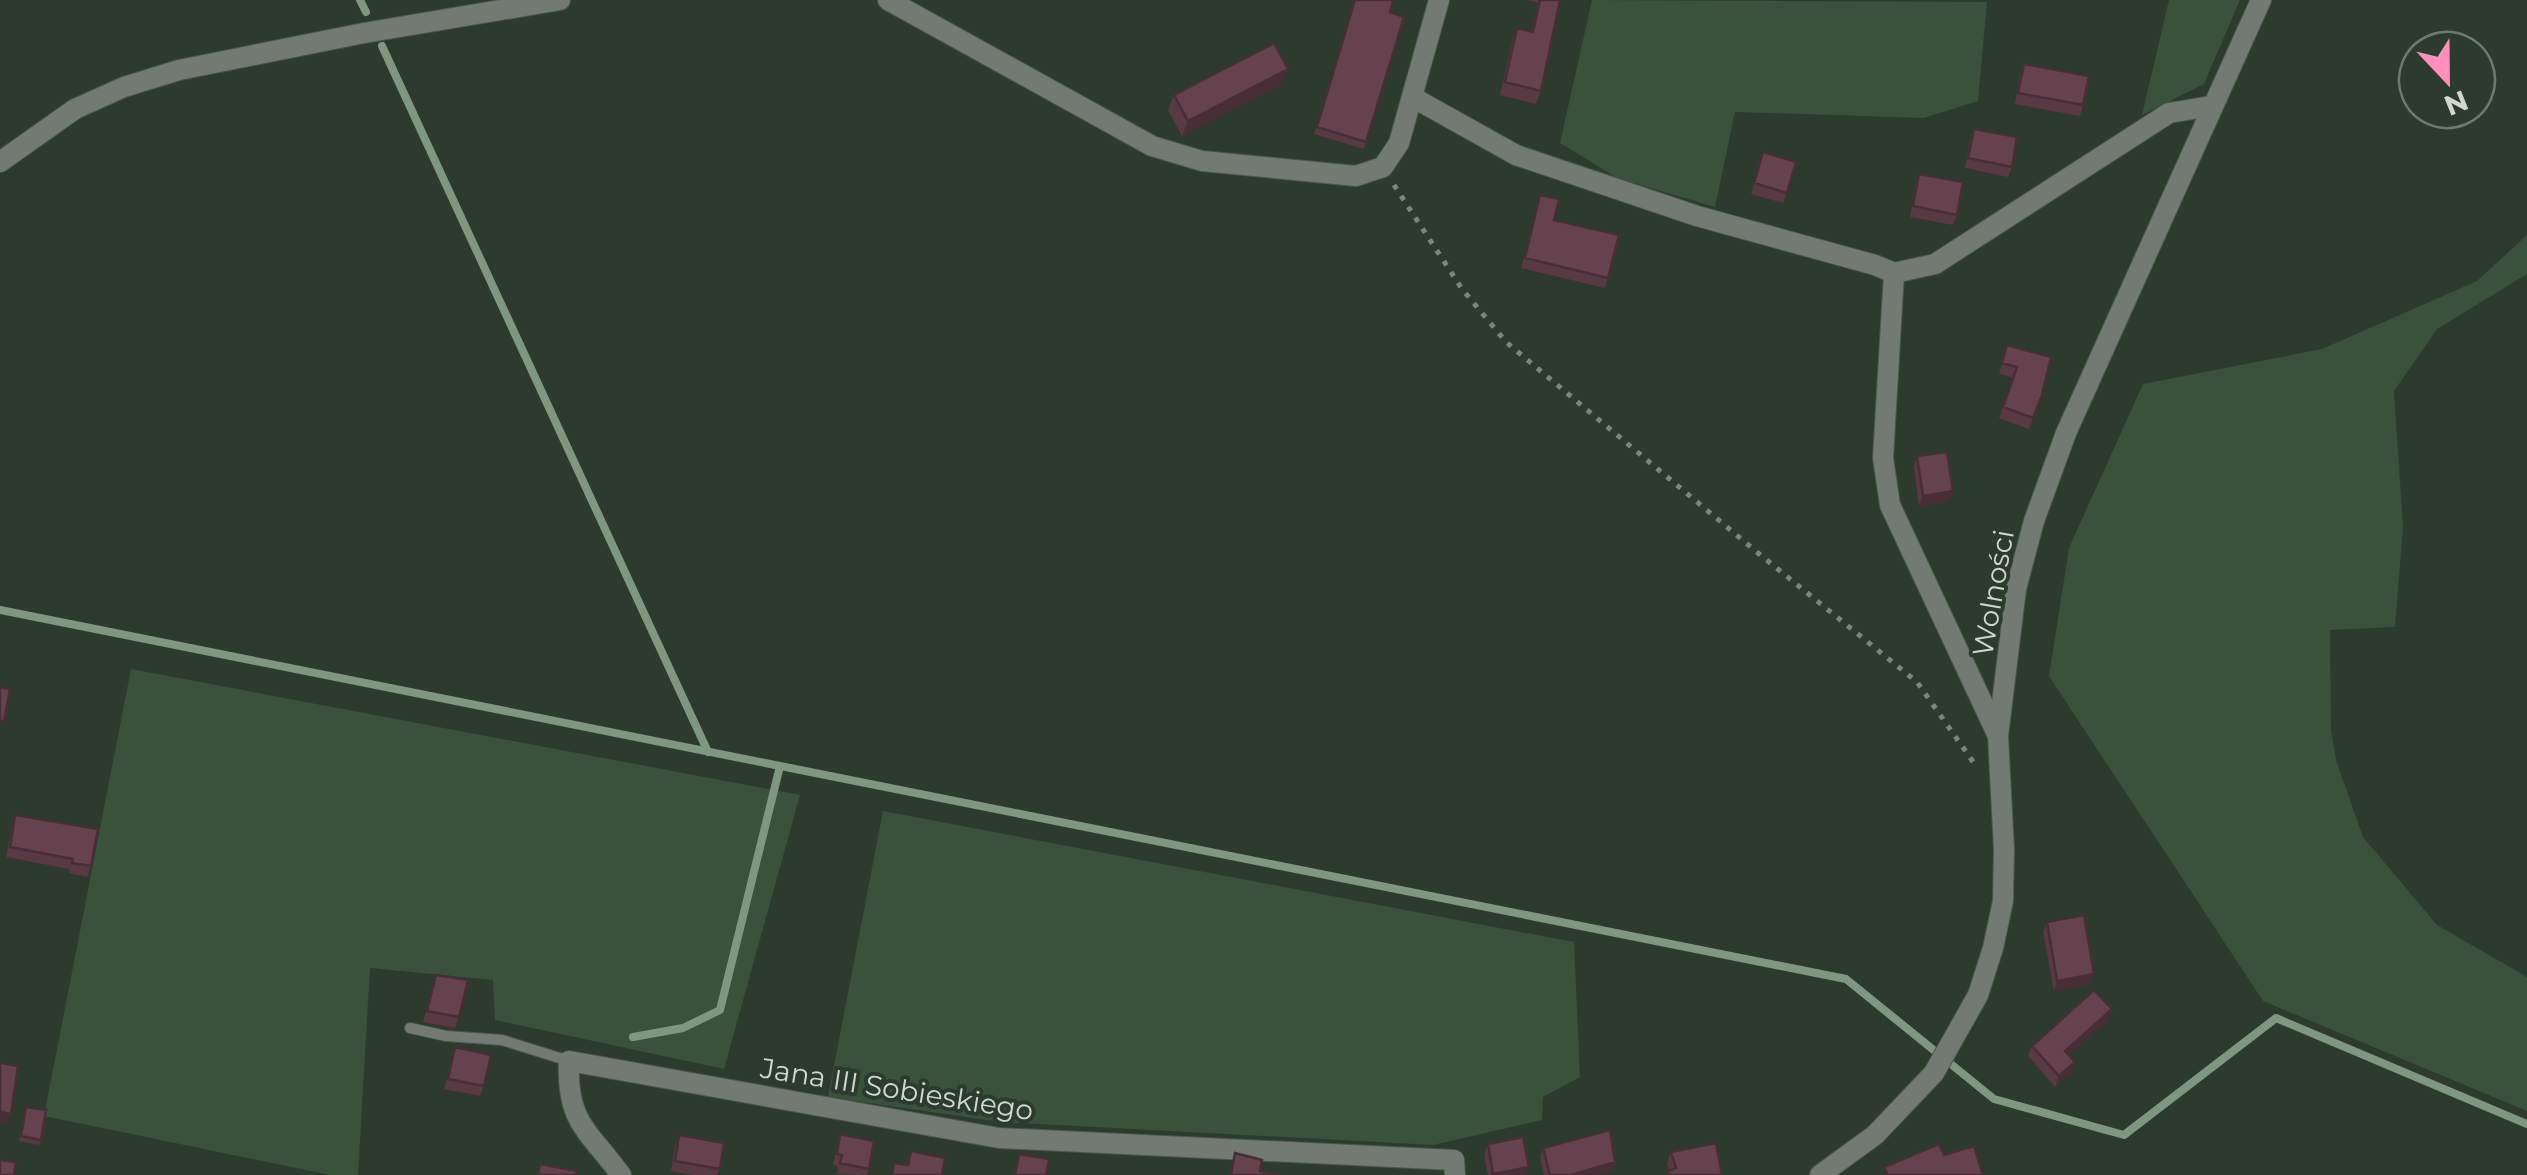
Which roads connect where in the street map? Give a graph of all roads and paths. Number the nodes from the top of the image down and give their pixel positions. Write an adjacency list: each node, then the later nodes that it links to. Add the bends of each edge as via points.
1 (560, 0): 7 (street, via 179,70 75,109)
2 (888, 0): 8 (street, via 1152,146 1254,168 1356,176)
3 (1439, 0): 5 (street)
4 (2261, 0): 6 (street, Wolności)
5 (1414, 98): 8 (street); 9 (street, via 1516,155)
6 (2212, 106): 9 (street, via 2170,113 1935,264); 10 (street, Wolności, via 2066,433 2034,521 2016,589)
7 (0, 162)
8 (1383, 167): 11 (path, via 1506,342 1917,682)
9 (1894, 274): 10 (street, via 1882,458 1890,505)
10 (1998, 736): 11 (street, Wolności)
11 (2000, 801): 14 (street, Wolności, via 2003,901 1978,995 1934,1073 1875,1136)
12 (410, 1028): 13 (lane, via 502,1040)
13 (569, 1060): 15 (street, via 568,1091 584,1131); 16 (street, Jana III Sobieskiego, via 999,1138 1454,1160)
14 (1827, 1174)
15 (621, 1175)
16 (1455, 1175)

